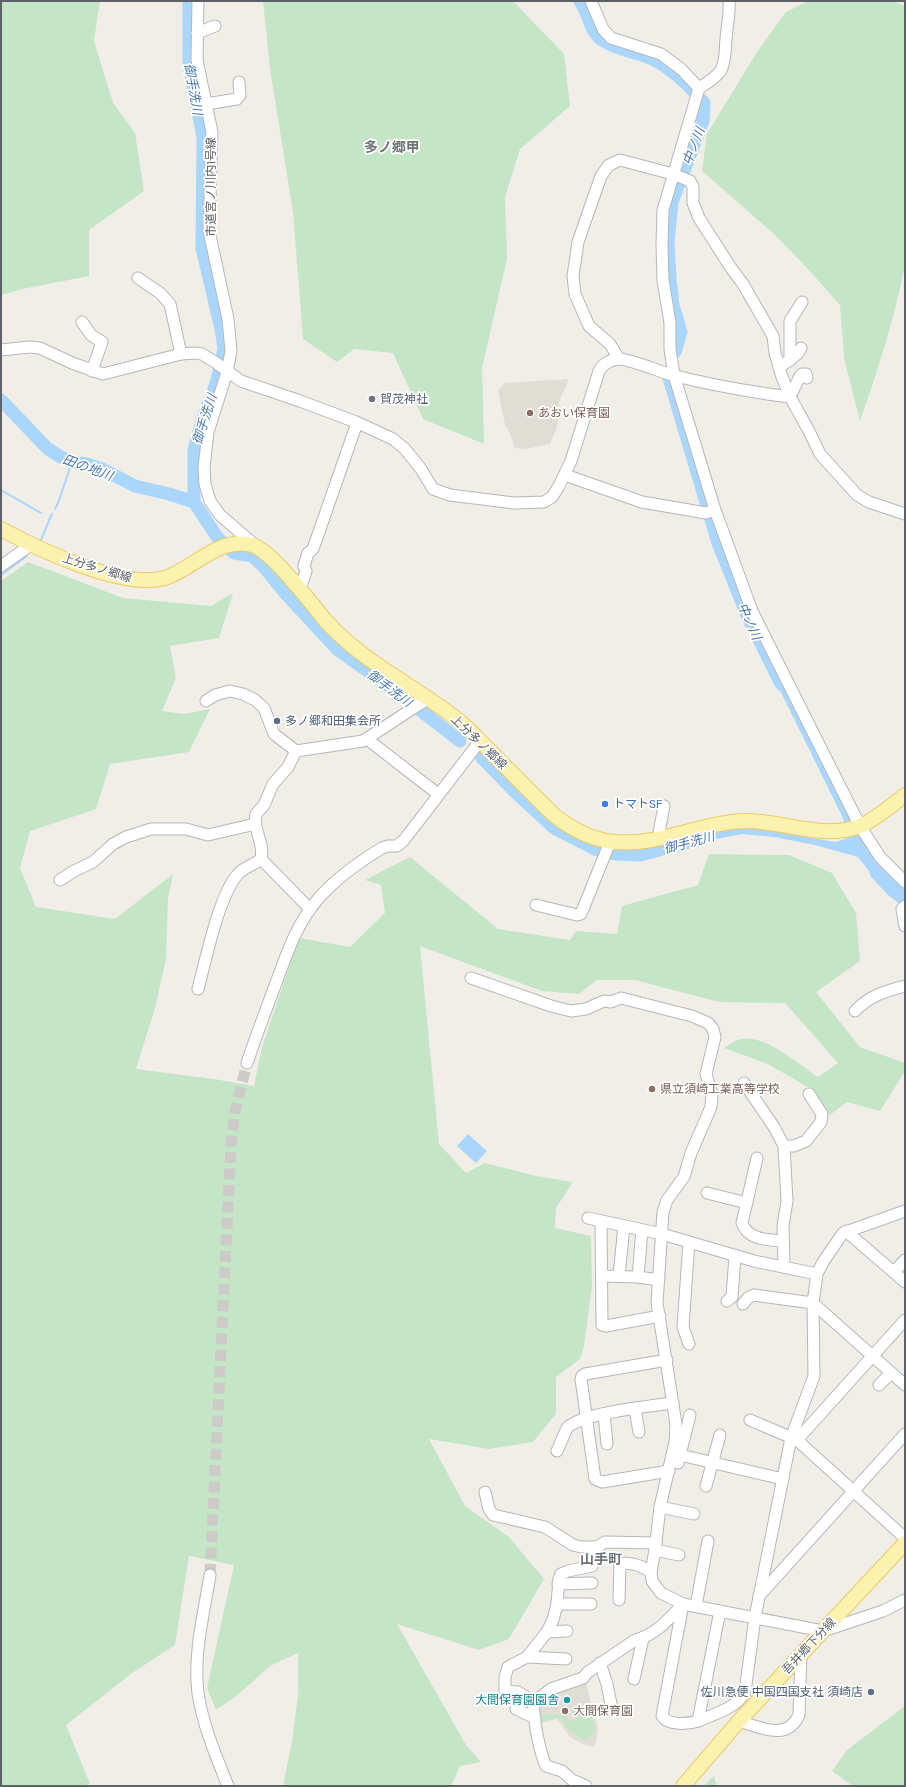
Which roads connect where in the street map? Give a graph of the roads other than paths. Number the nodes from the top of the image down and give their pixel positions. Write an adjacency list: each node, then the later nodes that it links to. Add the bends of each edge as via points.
1 (198, 1): 5 (street, 市道宮ノ川内1号線)
2 (591, 1): 7 (street, via 611,38 661,54 681,69)
3 (729, 1): 7 (street, via 730,17 722,68)
4 (215, 26): 5 (street)
5 (197, 33): 8 (street, 市道宮ノ川内1号線, via 197,60)
6 (239, 82): 8 (street, via 240,94 237,98)
7 (698, 93): 9 (street)
8 (206, 104): 20 (street, 市道宮ノ川内1号線, via 212,132 209,231 228,319 231,351)
9 (677, 176): 16 (street, via 623,160 613,162 601,176 578,242 574,276 575,294 589,326 610,344); 18 (street, via 692,184 693,203 700,218 774,336); 21 (street, via 663,210 662,245 663,280 670,323)
10 (138, 278): 15 (street, via 160,293 170,304)
11 (802, 302): 17 (street, via 790,321)
12 (82, 322): 19 (street, via 91,335 102,342)
13 (801, 348): 17 (street)
14 (1, 350): 19 (street, via 40,348)
15 (181, 354): 19 (street, via 109,373); 20 (street, via 202,354)
16 (619, 359): 21 (street); 25 (street, via 607,362 601,367)
17 (790, 360): 18 (street)
18 (779, 367): 23 (street)
19 (92, 371)
20 (226, 371): 24 (street, via 241,381); 30 (street, 市道宮ノ川内1号線, via 208,432 205,484 210,501 220,515)
21 (674, 375): 23 (street, via 758,393); 26 (street)
22 (807, 378): 23 (street, via 806,374 800,376)
23 (790, 397): 27 (street, via 820,454 850,488 862,499)
24 (357, 423): 25 (street, via 399,443 421,469 433,489 450,495 501,502 544,502 552,497); 32 (street, via 313,549 314,556 310,569 306,572)
25 (565, 475): 26 (street, via 642,502)
26 (711, 511): 42 (street, via 752,611)
27 (905, 514)
28 (1, 529): 29 (main road, 上分多ノ郷線)
29 (32, 544): 30 (main road, 上分多ノ郷線, via 113,576 142,581 166,578 214,550 226,546 242,544); 31 (street)
30 (256, 547): 32 (main road, 上分多ノ郷線)
31 (1, 566)
32 (300, 589): 33 (main road, 上分多ノ郷線, via 349,644)
33 (426, 700): 35 (street); 36 (main road, 上分多ノ郷線, via 459,721)
34 (206, 701): 37 (street, via 230,691 255,700 264,708 274,734)
35 (367, 739): 37 (street, via 359,743); 38 (street)
36 (480, 741): 38 (street); 44 (main road, 上分多ノ郷線, via 555,816 580,832)
37 (296, 751): 41 (street, via 256,814)
38 (438, 794): 50 (street, via 398,846 382,848 342,875)
39 (905, 795): 42 (main road, 上分多ノ郷線, via 872,819)
40 (664, 806): 43 (street)
41 (255, 824): 45 (street, via 263,850); 46 (street, via 208,835 182,829 159,828 141,832 114,844 93,862)
42 (853, 827): 43 (main road, 上分多ノ郷線, via 836,831 809,830 739,821); 47 (street)
43 (658, 838): 44 (main road, 上分多ノ郷線)
44 (609, 845): 48 (street, via 581,914)
45 (261, 859): 50 (street); 54 (street, via 239,873 229,888 219,913)
46 (60, 880)
47 (905, 882)
48 (536, 905)
49 (904, 908): 51 (street)
50 (310, 909): 56 (street, via 289,947)
51 (905, 926)
52 (470, 978): 69 (street, via 571,1011 621,998 692,1016 708,1023 715,1037 706,1074 712,1094 711,1107 691,1153 684,1177 664,1206)
53 (905, 986): 55 (street, via 870,998)
54 (198, 989)
55 (855, 1011)
56 (247, 1063)
57 (744, 1083): 59 (street)
58 (809, 1094): 59 (street, via 822,1114 821,1122 806,1141 794,1146)
59 (784, 1146): 70 (street, via 787,1200 782,1226)
60 (757, 1158): 62 (street)
61 (707, 1194): 62 (street)
62 (747, 1203): 70 (street, via 742,1224 745,1230 758,1238)
63 (904, 1213): 68 (street)
64 (588, 1218): 65 (street)
65 (601, 1221): 66 (street); 77 (street)
66 (624, 1226): 67 (street); 78 (street)
67 (642, 1230): 69 (street); 79 (street)
68 (846, 1231): 75 (street); 76 (street, via 840,1236)
69 (662, 1234): 71 (street); 80 (street)
70 (783, 1241): 74 (street)
71 (689, 1242): 72 (street); 87 (street, via 683,1327)
72 (735, 1256): 74 (street); 82 (street, via 732,1297)
73 (905, 1260): 75 (street)
74 (784, 1267): 76 (street)
75 (894, 1272): 81 (street)
76 (817, 1274): 83 (street)
77 (602, 1276): 78 (street); 85 (street, via 602,1325)
78 (619, 1276): 79 (street)
79 (638, 1277): 80 (street)
80 (659, 1280): 85 (street, via 657,1300)
81 (905, 1282)
82 (727, 1301)
83 (813, 1303): 84 (street, via 754,1295); 88 (street); 102 (street, via 814,1376)
84 (743, 1304)
85 (660, 1316): 89 (street)
86 (905, 1320): 88 (street)
87 (689, 1344)
88 (873, 1357): 90 (street); 102 (street)
89 (667, 1360): 93 (street); 97 (street, via 582,1376)
90 (891, 1373): 91 (street); 92 (street)
91 (879, 1385)
92 (905, 1385)
93 (673, 1403): 94 (street); 107 (street, via 675,1437)
94 (636, 1408): 95 (street); 99 (street)
95 (604, 1414): 97 (street); 103 (street)
96 (690, 1416): 105 (street)
97 (586, 1418): 104 (street, via 567,1428); 107 (street, via 595,1479 598,1481)
98 (750, 1420): 102 (street)
99 (639, 1432)
100 (905, 1434): 110 (street)
101 (720, 1435): 106 (street)
102 (794, 1439): 108 (street); 110 (street)
103 (607, 1444)
104 (557, 1451)
105 (680, 1455): 106 (street); 112 (street)
106 (711, 1464): 108 (street); 109 (street)
107 (668, 1471): 112 (street)
108 (783, 1479): 126 (street)
109 (706, 1486)
110 (853, 1491): 116 (street); 126 (street)
111 (485, 1492): 115 (street, via 493,1515 540,1525)
112 (662, 1507): 113 (street); 119 (street)
113 (694, 1514)
114 (556, 1521): 115 (street)
115 (553, 1532): 120 (street, via 573,1545)
116 (905, 1538)
117 (708, 1541): 132 (street)
118 (905, 1543): 136 (main road, 吾井郷下分線)
119 (656, 1546): 120 (street, via 605,1542); 121 (street); 122 (street)
120 (597, 1547): 125 (street, via 592,1566 563,1573)
121 (679, 1555)
122 (651, 1572): 127 (street, via 640,1565 620,1563); 131 (street, via 652,1581 661,1593)
123 (210, 1576): 150 (street, via 198,1655 198,1692 210,1740)
124 (592, 1583): 125 (street)
125 (558, 1584): 129 (street)
126 (759, 1596): 134 (street)
127 (619, 1600)
128 (905, 1600): 136 (street, via 882,1611)
129 (557, 1604): 130 (street); 137 (street, via 554,1620)
130 (591, 1604)
131 (683, 1604): 132 (street); 138 (street, via 663,1626); 148 (street, via 662,1716 666,1720 687,1724)
132 (696, 1606): 133 (street)
133 (720, 1611): 134 (street); 148 (street)
134 (755, 1617): 136 (street); 148 (street, via 745,1692 742,1698 724,1710)
135 (567, 1631): 137 (street)
136 (823, 1631): 139 (main road, 吾井郷下分線)
137 (547, 1632): 140 (street)
138 (643, 1638): 142 (street, via 635,1640); 143 (street)
139 (801, 1654): 149 (main road, 吾井郷下分線); 149 (street, via 799,1715 792,1726 777,1732)
140 (527, 1657): 141 (street); 144 (street, via 508,1667 504,1688 505,1691 518,1692)
141 (566, 1659)
142 (600, 1663): 144 (street, via 583,1678 551,1689); 146 (street)
143 (634, 1679)
144 (534, 1702): 147 (street)
145 (516, 1709): 147 (street)
146 (612, 1709)
147 (535, 1718): 151 (street, via 546,1766 562,1770 572,1780)
148 (698, 1721)
149 (740, 1721): 152 (main road, 吾井郷下分線)
150 (228, 1786)
151 (586, 1786)
152 (683, 1786)

